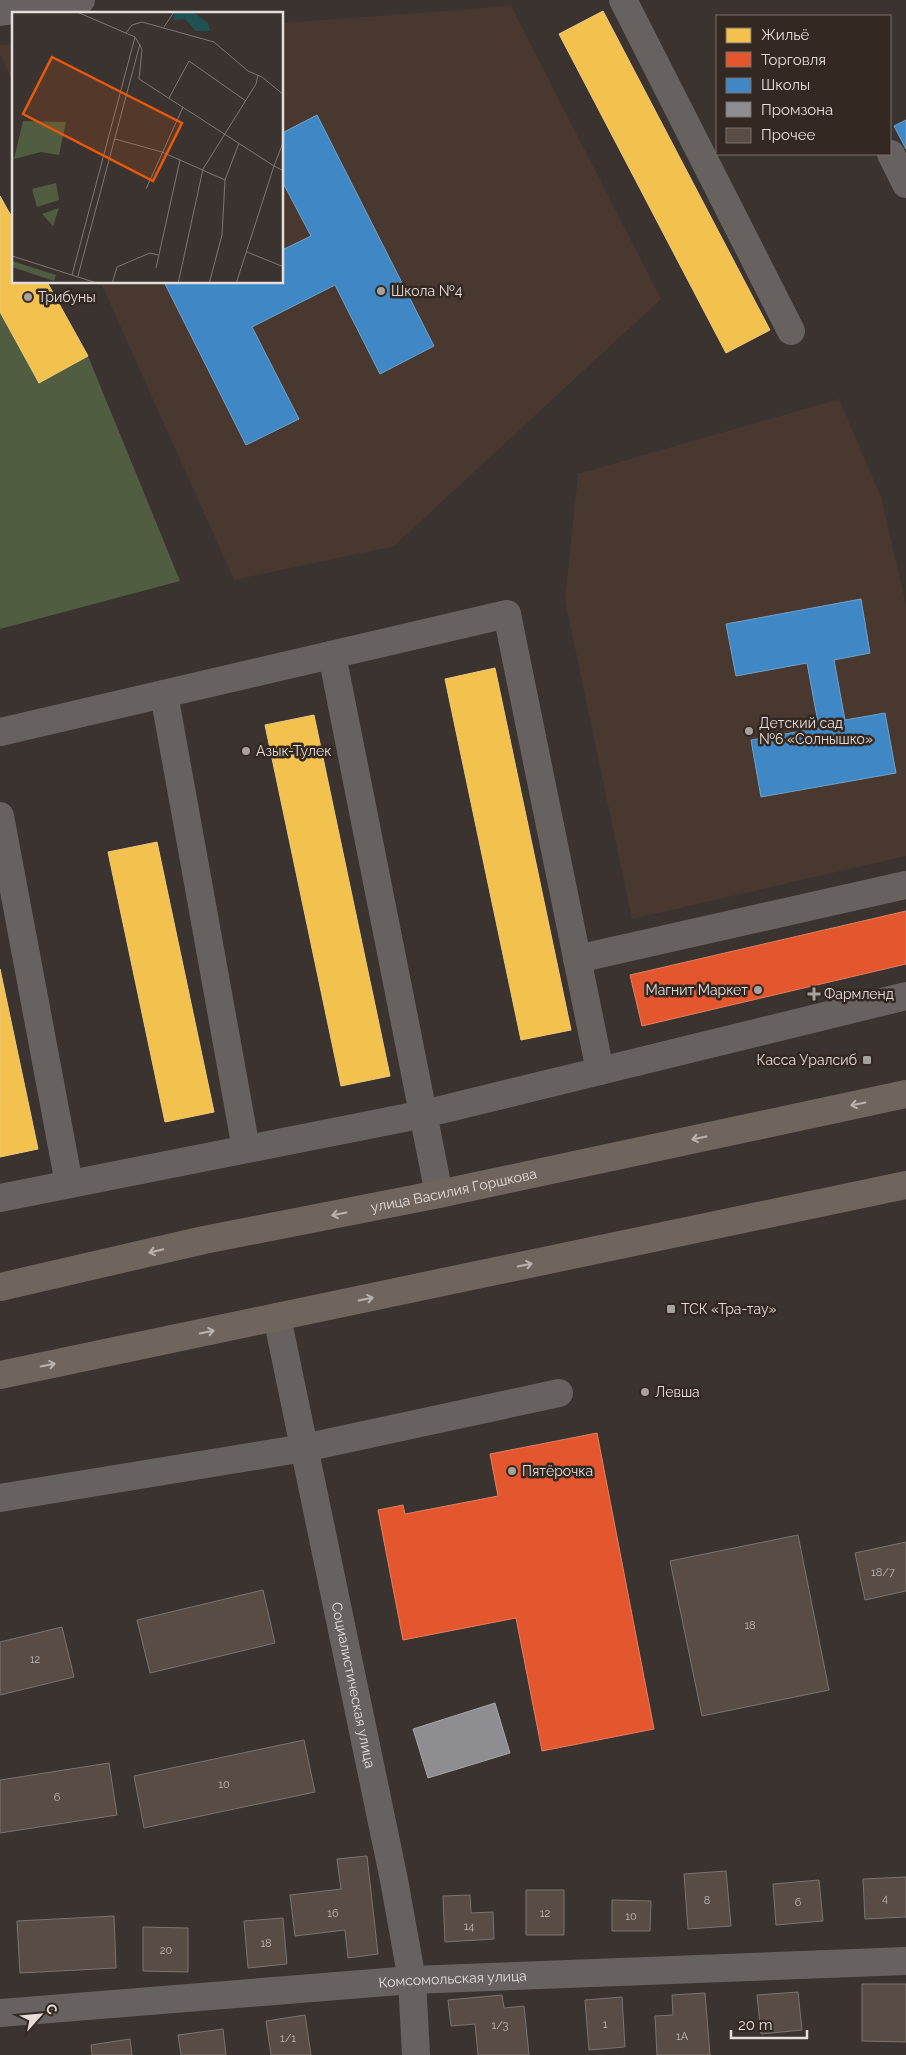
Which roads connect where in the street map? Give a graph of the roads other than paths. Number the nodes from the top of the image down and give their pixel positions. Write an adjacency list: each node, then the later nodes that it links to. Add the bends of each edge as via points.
1 (81, 0): 3 (street)
2 (622, 0): 7 (street)
3 (45, 3): 4 (street)
4 (0, 12)
5 (891, 154): 6 (street)
6 (906, 184)
7 (792, 331)
8 (332, 655): 9 (street); 13 (street, via 507,614); 17 (street)
9 (164, 694): 10 (street); 18 (street)
10 (0, 732)
11 (0, 816): 19 (street)
12 (906, 885): 13 (street)
13 (577, 959): 15 (street)
14 (906, 996): 15 (street)
15 (600, 1071): 17 (street)
16 (906, 1094): 21 (main road, улица Василия Горшкова, one-way to 21)
17 (424, 1114): 18 (street); 21 (street)
18 (246, 1149): 19 (street)
19 (69, 1184): 22 (street)
20 (906, 1185): 24 (main road, one-way to 20)
21 (439, 1194): 23 (main road, улица Василия Горшкова, one-way to 23, via 204,1240)
22 (0, 1198)
23 (0, 1287)
24 (277, 1317): 25 (main road, one-way to 24); 27 (street, Социалистическая улица)
25 (0, 1375)
26 (559, 1393): 27 (street)
27 (304, 1448): 28 (street); 30 (street, Социалистическая улица)
28 (0, 1498)
29 (906, 1960): 30 (street, Комсомольская улица)
30 (412, 1980): 31 (street, Комсомольская улица); 32 (street, Социалистическая улица)
31 (0, 2013)
32 (416, 2055)

